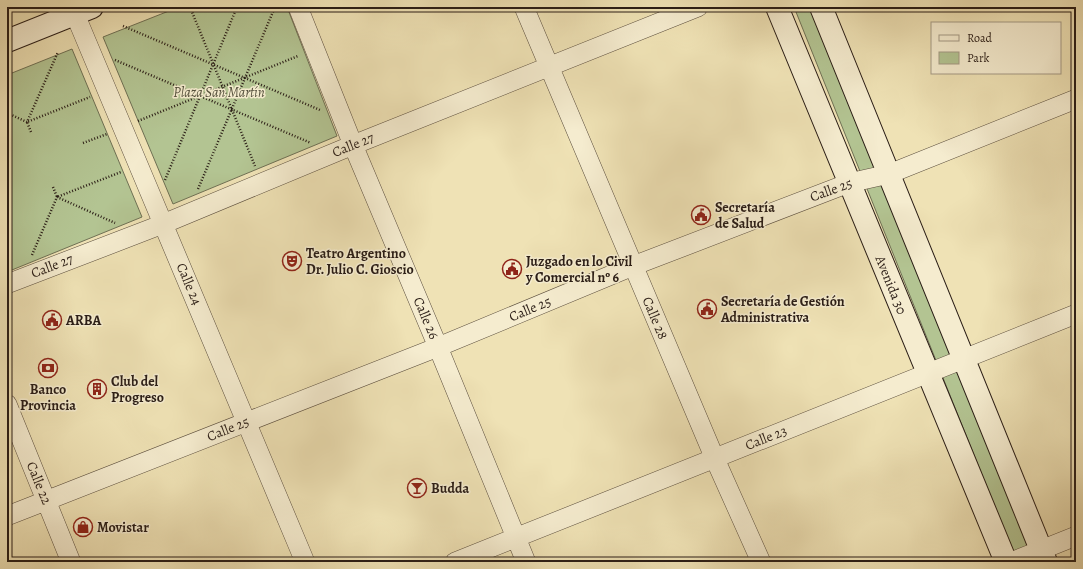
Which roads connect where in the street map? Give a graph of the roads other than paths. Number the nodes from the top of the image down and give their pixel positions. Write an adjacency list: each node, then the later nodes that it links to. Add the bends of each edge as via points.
1 (298, 7): 10 (street, Calle 26)
2 (524, 7): 8 (street, Calle 28)
3 (698, 7): 8 (street, Calle 27)
4 (777, 7): 12 (main road, Avenida 30)
5 (821, 7): 11 (main road)
6 (80, 9): 7 (main road); 13 (street, Calle 24)
7 (7, 41)
8 (549, 68): 10 (street, Calle 27); 14 (street, Calle 28)
9 (1076, 99): 11 (street, Calle 25)
10 (353, 145): 13 (street, Calle 27); 17 (street, Calle 26)
11 (888, 174): 12 (street, Calle 25); 18 (main road)
12 (849, 183): 14 (street, Calle 25); 19 (main road, Avenida 30)
13 (163, 224): 15 (street, Calle 27); 21 (street, Calle 24)
14 (633, 266): 17 (street, Calle 25); 22 (street, Calle 28)
15 (7, 284)
16 (1076, 314): 18 (street, Calle 23)
17 (438, 347): 21 (street, Calle 25); 26 (street, Calle 26)
18 (964, 359): 19 (street, Calle 23); 27 (main road)
19 (928, 373): 22 (street, Calle 23); 33 (main road, Avenida 30)
20 (7, 404): 23 (street, Calle 22)
21 (247, 421): 23 (street, Calle 25); 29 (street, Calle 24)
22 (715, 459): 26 (street, Calle 23); 32 (street, Calle 28)
23 (46, 501): 24 (street, Calle 25); 28 (street, Calle 22)
24 (7, 516)
25 (1076, 536): 27 (street)
26 (516, 538): 30 (street, Calle 23); 31 (street, Calle 26)
27 (1044, 556): 34 (street)
28 (71, 562)
29 (305, 562)
30 (455, 562)
31 (526, 562)
32 (761, 562)
33 (1006, 562)
34 (1012, 562)

